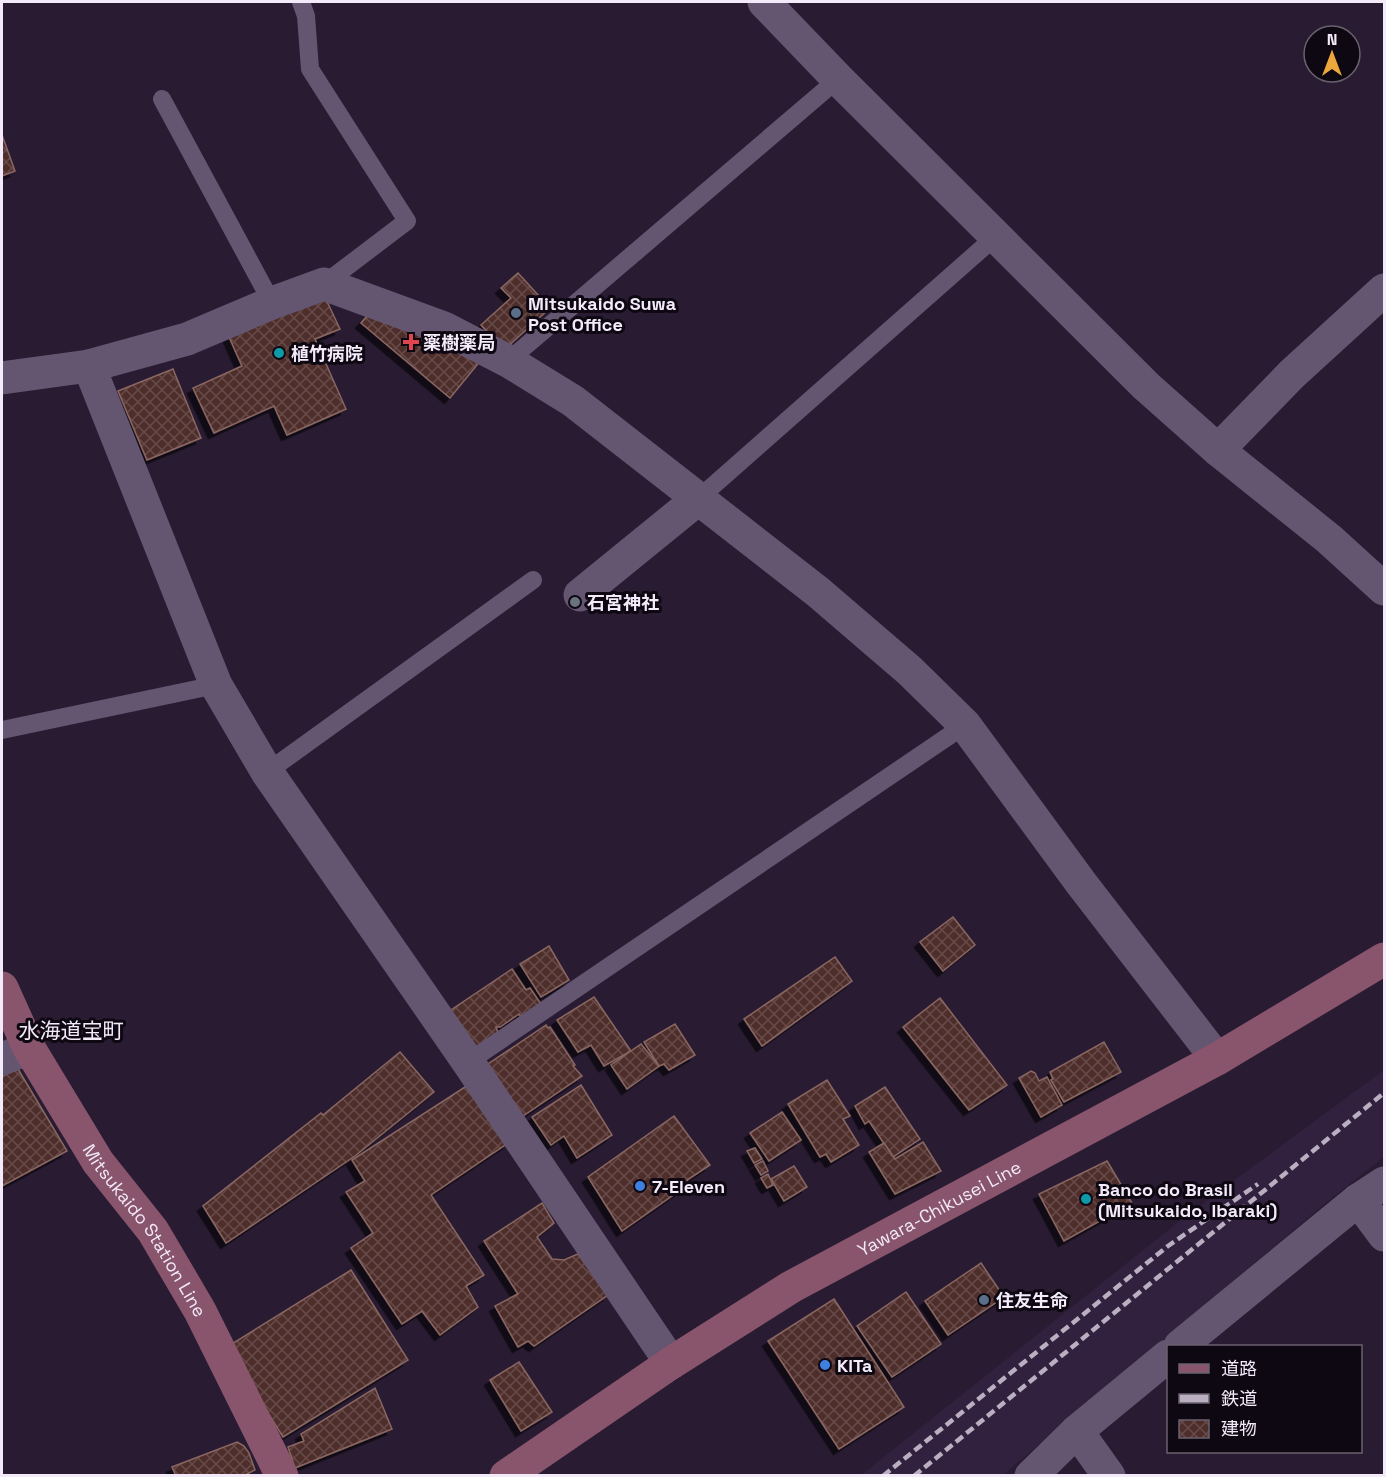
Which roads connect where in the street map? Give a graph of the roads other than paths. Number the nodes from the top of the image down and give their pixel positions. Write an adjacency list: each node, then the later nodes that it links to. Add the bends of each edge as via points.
1 (301, 2): 6 (lane, via 306,16 310,69 407,221)
2 (764, 2): 3 (street)
3 (838, 79): 5 (street); 9 (lane)
4 (162, 99): 8 (lane)
5 (994, 237): 12 (street, via 1146,386); 13 (lane)
6 (324, 284): 8 (street); 9 (street, via 444,328)
7 (1384, 290): 12 (street, via 1292,374)
8 (272, 303): 10 (street, via 187,339)
9 (507, 362): 13 (street, via 573,401)
10 (89, 366): 11 (street); 17 (street)
11 (2, 378)
12 (1218, 450): 15 (street)
13 (698, 499): 16 (street); 18 (street, via 838,608)
14 (533, 580): 20 (lane)
15 (1384, 588)
16 (580, 595)
17 (216, 685): 19 (lane); 20 (street)
18 (965, 725): 24 (street); 25 (lane)
19 (2, 729)
20 (267, 772): 25 (street)
21 (1384, 959): 24 (main road, Yawara-Chikusei Line)
22 (2, 988): 23 (main road, Mitsukaido Station Line)
23 (15, 1053): 32 (main road, Mitsukaido Station Line, via 153,1231 200,1311)
24 (1217, 1059): 30 (main road, Yawara-Chikusei Line, via 791,1287)
25 (468, 1062): 30 (street)
26 (1371, 1191): 27 (street); 28 (street)
27 (1384, 1235)
28 (1182, 1345)
29 (1167, 1357): 31 (street)
30 (671, 1363): 33 (main road, Yawara-Chikusei Line)
31 (1077, 1431): 34 (street); 35 (street)
32 (282, 1476)
33 (506, 1476)
34 (1031, 1476)
35 (1108, 1476)

